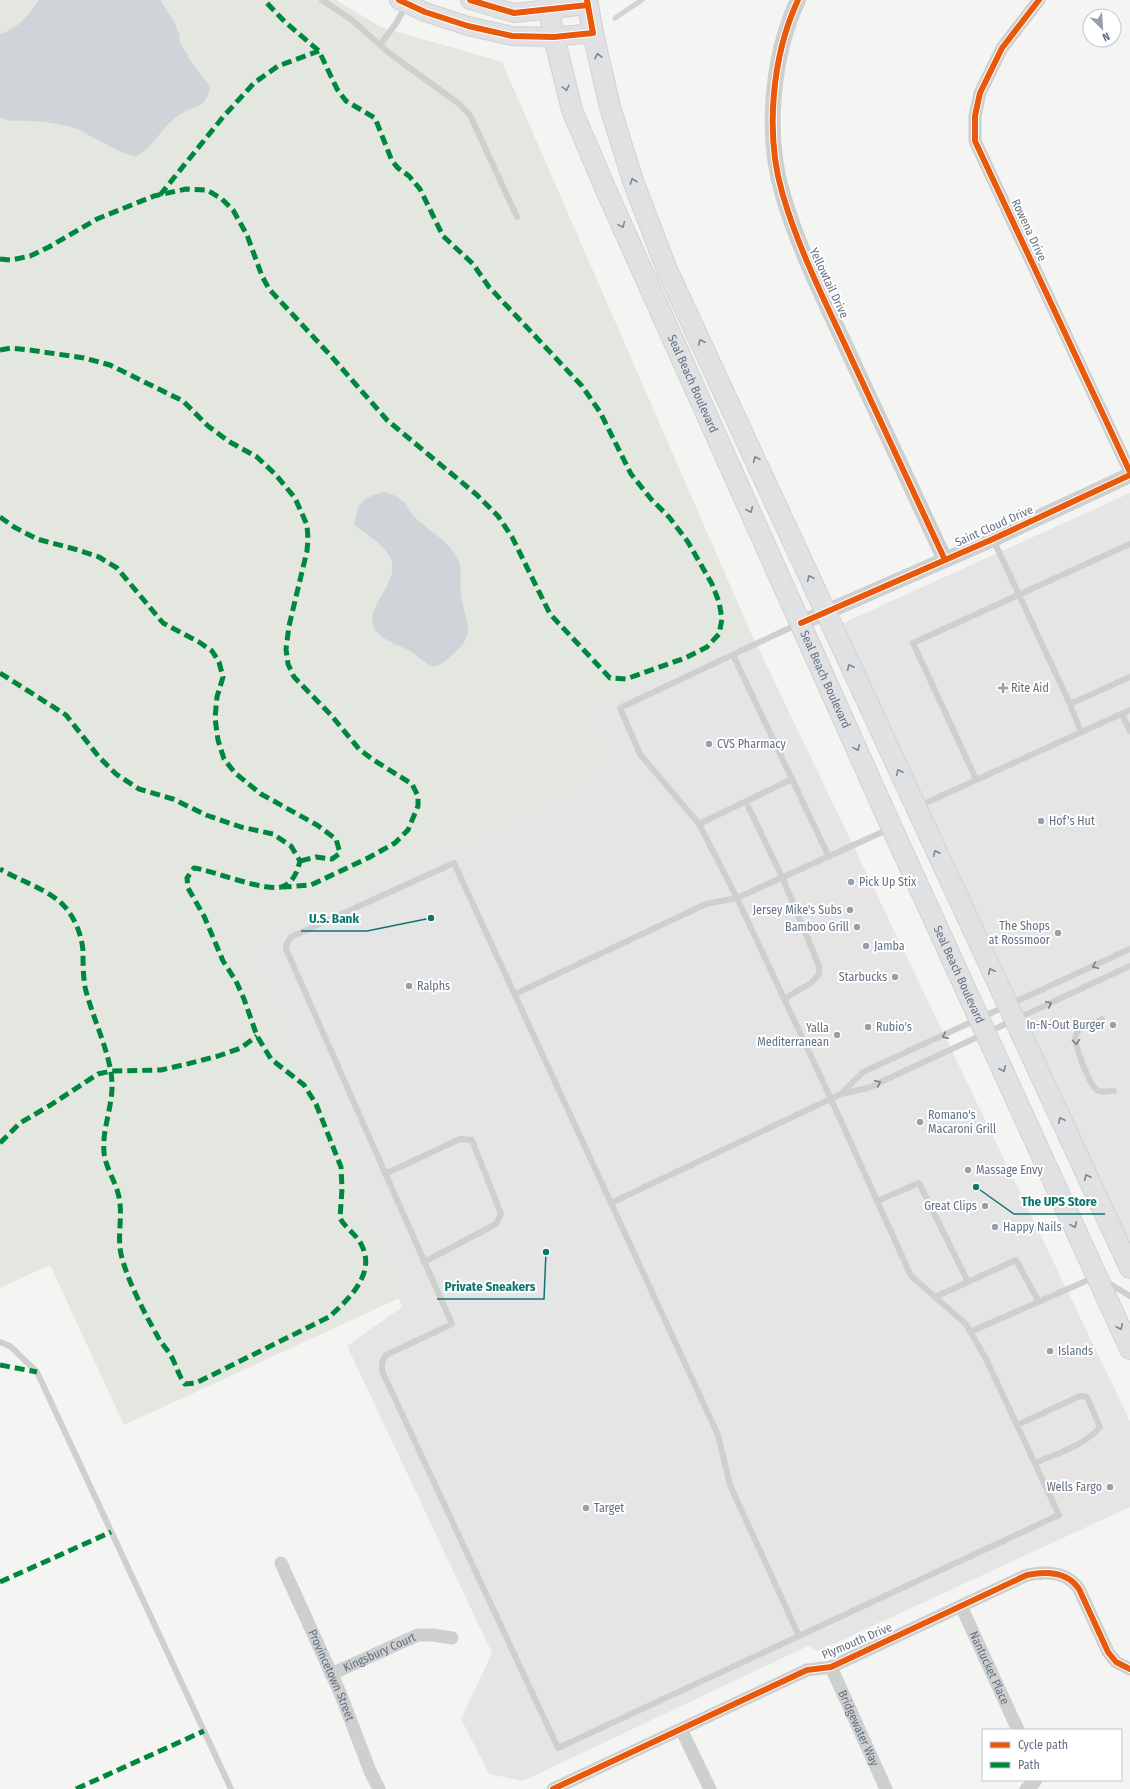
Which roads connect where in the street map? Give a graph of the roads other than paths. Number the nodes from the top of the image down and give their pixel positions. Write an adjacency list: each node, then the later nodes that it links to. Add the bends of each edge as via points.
1 (322, 0): 10 (lane, via 352,20)
2 (470, 0): 7 (main road, via 514,12)
3 (798, 0): 16 (street, Yellowtail Drive, via 790,17 775,86 773,133 781,191 803,254)
4 (1039, 0): 12 (street, Rowena Drive, via 1002,48 980,93 975,116 975,141)
5 (403, 2): 9 (main road, via 468,26 512,36); 10 (lane, via 397,22)
6 (588, 2): 7 (main road); 8 (main road, Seal Beach Boulevard)
7 (548, 5): 9 (main road, Seal Beach Boulevard)
8 (593, 33): 9 (main road); 18 (main road, Seal Beach Boulevard, one-way to 8, via 667,270 633,181 610,107)
9 (554, 37): 19 (main road, Seal Beach Boulevard, one-way to 19, via 572,110)
10 (380, 45): 11 (lane, via 458,103 470,115)
11 (517, 217)
12 (1130, 472)
13 (1130, 475): 14 (street, Saint Cloud Drive)
14 (992, 539): 16 (street, Saint Cloud Drive); 17 (lane)
15 (1130, 544): 17 (lane)
16 (945, 560): 18 (street, Saint Cloud Drive)
17 (1018, 594): 22 (lane); 28 (lane, via 913,643)
18 (826, 613): 19 (street, Saint Cloud Drive); 30 (main road, Seal Beach Boulevard, one-way to 18)
19 (801, 623): 20 (lane); 32 (main road, Seal Beach Boulevard, one-way to 32)
20 (733, 655): 27 (lane); 31 (lane, via 620,708 640,754)
21 (1130, 677): 22 (lane)
22 (1070, 704): 26 (lane)
23 (1130, 710): 24 (lane)
24 (1122, 714): 25 (lane); 26 (lane)
25 (1130, 731)
26 (1081, 732): 28 (lane)
27 (792, 779): 29 (lane); 33 (lane)
28 (976, 779): 30 (lane)
29 (746, 802): 31 (lane); 34 (lane)
30 (915, 808): 40 (main road, Seal Beach Boulevard, one-way to 30)
31 (699, 824): 35 (lane)
32 (892, 828): 33 (lane); 42 (main road, Seal Beach Boulevard)
33 (829, 857): 34 (lane)
34 (783, 879): 35 (lane); 39 (lane, via 819,966 819,974 811,983)
35 (737, 898): 38 (lane, via 706,904); 39 (lane)
36 (1130, 949): 40 (lane, one-way to 40)
37 (1130, 966): 40 (lane, one-way to 37)
38 (515, 994): 46 (lane, via 454,862 291,937 287,943 288,956); 48 (lane)
39 (784, 999): 45 (lane)
40 (1011, 1013): 42 (lane); 42 (lane); 50 (main road, Seal Beach Boulevard, one-way to 40)
41 (1102, 1019): 43 (lane, one-way to 43, via 1080,1029 1075,1036 1075,1046 1094,1087 1102,1092)
42 (983, 1026): 44 (lane, one-way to 42, via 868,1088); 44 (lane, one-way to 44, via 863,1072); 51 (main road, Seal Beach Boulevard, one-way to 51)
43 (1114, 1091)
44 (841, 1094): 45 (lane)
45 (831, 1099): 47 (lane); 48 (lane)
46 (385, 1174): 49 (lane); 49 (lane, via 460,1139 472,1140 502,1214 496,1224)
47 (877, 1201): 52 (lane, via 919,1183); 54 (lane, via 911,1276)
48 (611, 1203): 63 (lane, via 718,1435 730,1485)
49 (424, 1262): 63 (lane, via 452,1324 386,1355 382,1362 382,1371 558,1748)
50 (1130, 1268)
51 (1097, 1276): 53 (lane); 55 (lane); 58 (main road, Seal Beach Boulevard, one-way to 58)
52 (968, 1282): 54 (lane); 55 (lane, via 1016,1260)
53 (1130, 1296)
54 (935, 1297): 56 (lane, via 966,1324)
55 (1039, 1302): 56 (lane)
56 (970, 1332): 59 (lane, via 987,1361)
57 (0, 1342): 71 (lane, via 10,1346 37,1372)
58 (1130, 1349)
59 (1017, 1425): 60 (lane); 60 (lane, via 1080,1396 1087,1397 1100,1428 1086,1440)
60 (1035, 1463): 63 (lane, via 1059,1515)
61 (281, 1563): 67 (street, Provincetown Street)
62 (961, 1606): 65 (street, Plymouth Drive); 66 (street, Plymouth Drive, via 1027,1575 1040,1572 1062,1575 1074,1582 1079,1589 1108,1652 1116,1662); 69 (street, Nantucket Place)
63 (799, 1636)
64 (452, 1638): 67 (street, Kingsbury Court, via 433,1634 418,1635)
65 (831, 1667): 68 (street, Plymouth Drive, via 807,1670); 75 (street, Bridgewater Way)
66 (1130, 1669)
67 (331, 1674): 72 (street, Provincetown Street)
68 (681, 1728): 73 (street, Plymouth Drive); 74 (street)
69 (1018, 1729)
70 (1035, 1781): 76 (street)
71 (231, 1789)
72 (379, 1789)
73 (553, 1789)
74 (710, 1789)
75 (886, 1789)
76 (1026, 1789)

